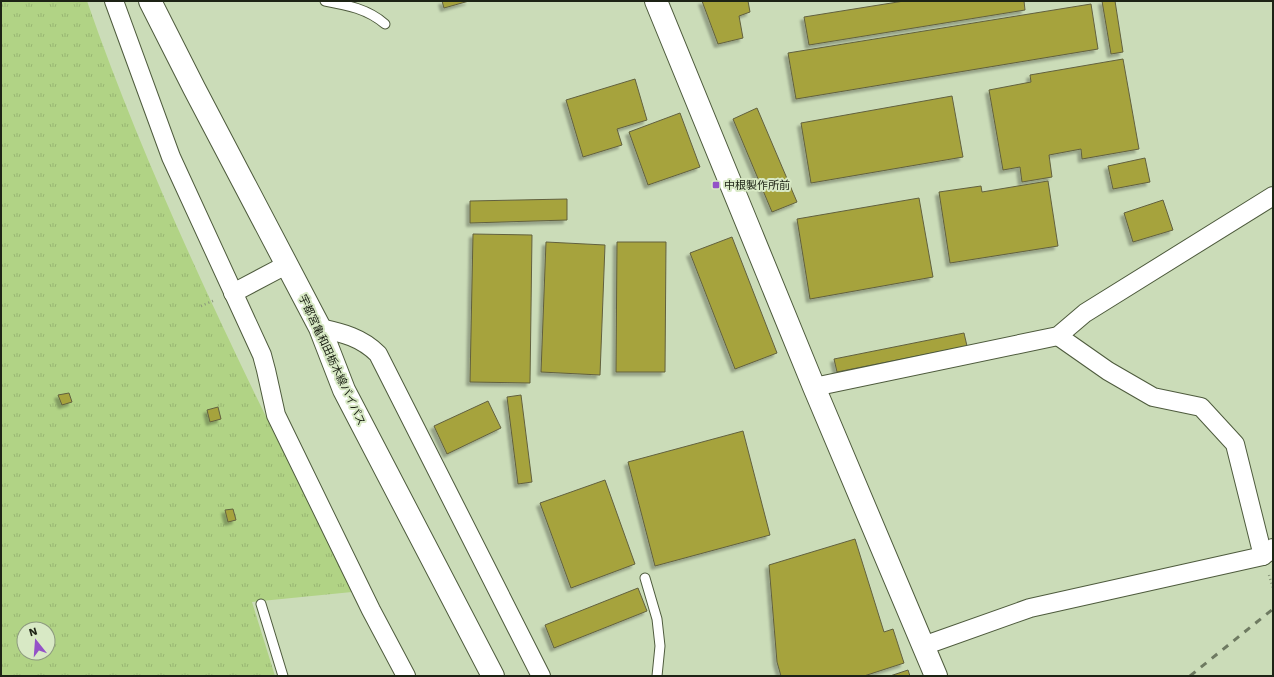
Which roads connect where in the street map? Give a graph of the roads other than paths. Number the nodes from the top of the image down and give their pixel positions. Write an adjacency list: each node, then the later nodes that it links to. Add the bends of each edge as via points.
1 (114, 1): 8 (street, via 171,157)
2 (150, 1): 7 (main road, 宇都宮亀和田栃木線バイパス)
3 (325, 1): 5 (lane, via 350,6 376,16)
4 (656, 1): 11 (main road)
5 (385, 24)
6 (1273, 196): 10 (street, via 1085,313)
7 (286, 265): 8 (street); 9 (main road, 宇都宮亀和田栃木線バイパス)
8 (233, 293): 17 (street, via 262,355 276,415)
9 (320, 328): 18 (main road, 宇都宮亀和田栃木線バイパス, via 344,390); 19 (street, via 360,340 378,354)
10 (1058, 336): 11 (street); 12 (street, via 1108,371 1153,397 1201,407 1235,444)
11 (814, 388): 15 (main road)
12 (1268, 552): 15 (street, via 1030,608)
13 (645, 578): 20 (lane, via 657,619 660,646)
14 (261, 604): 16 (lane)
15 (923, 646): 21 (main road)
16 (283, 676)
17 (406, 676)
18 (494, 676)
19 (541, 676)
20 (657, 676)
21 (936, 676)

